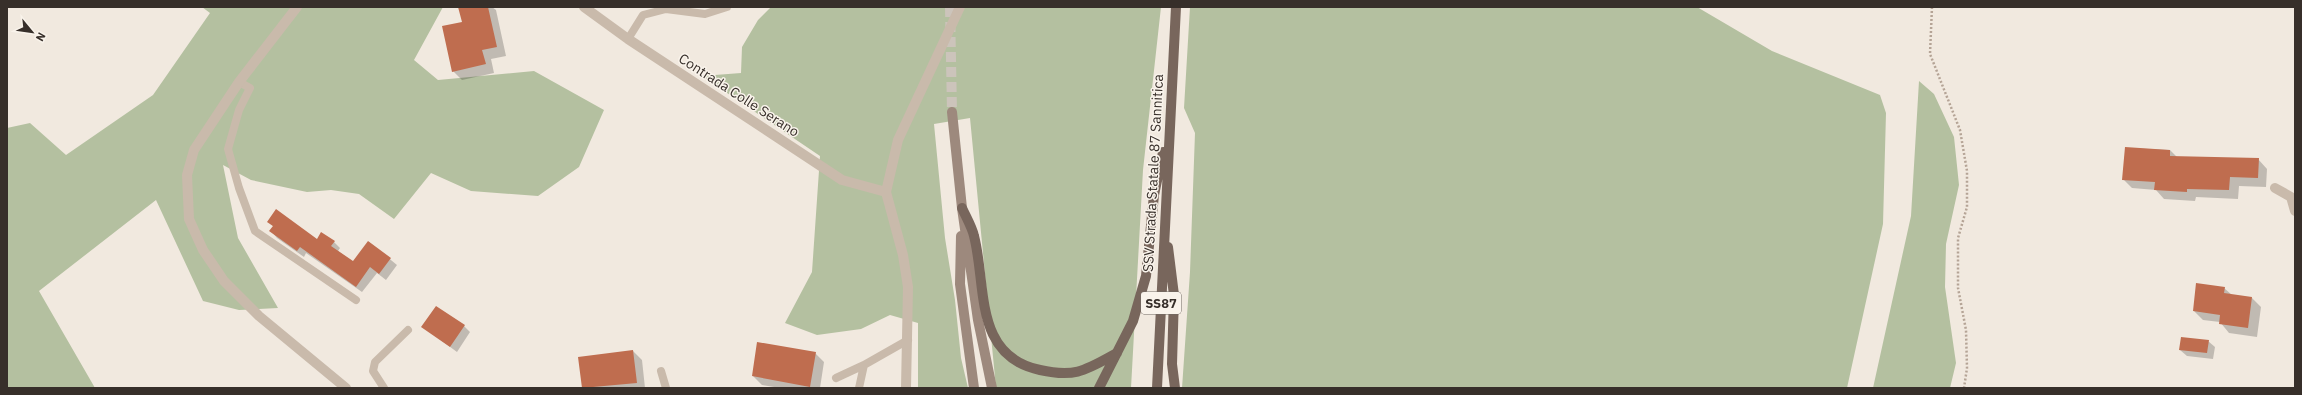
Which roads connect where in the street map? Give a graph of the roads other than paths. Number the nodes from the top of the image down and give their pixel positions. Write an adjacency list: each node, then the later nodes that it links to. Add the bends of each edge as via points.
1 (297, 7): 7 (street)
2 (584, 7): 6 (street, Contrada Colle Serano)
3 (727, 7): 6 (lane, via 705,14 666,9 643,15)
4 (960, 7): 11 (street, via 898,140)
5 (1176, 7): 9 (main road, SSV Strada Statale 87 Sannitica / SS87)
6 (628, 39): 11 (street, Contrada Colle Serano, via 842,180)
7 (239, 82): 15 (lane, via 250,88 239,110 228,148 255,231); 22 (street, via 194,150 187,175 190,219 203,250 224,281 259,316)
8 (952, 112): 12 (main road)
9 (1170, 121): 14 (main road, SSV Strada Statale 87 Sannitica / SS87); 18 (main road, via 1154,195 1146,276 1133,321)
10 (2275, 188): 13 (street, via 2291,197)
11 (886, 192): 17 (street, via 903,255 908,287)
12 (962, 208): 18 (main road, via 974,236 986,320 1006,355 1031,368 1061,374 1086,370); 27 (main road, via 960,284); 28 (main road, via 978,320)
13 (2295, 211)
14 (1165, 218): 30 (main road, SSV Strada Statale 87 Sannitica / SS87); 31 (main road, via 1174,295 1172,364)
15 (356, 300)
16 (408, 330): 23 (lane, via 375,362 373,371)
17 (908, 340): 19 (lane); 26 (street)
18 (1117, 353): 29 (main road)
19 (864, 365): 21 (lane); 25 (lane)
20 (661, 371): 24 (lane)
21 (836, 378)
22 (346, 388)
23 (384, 388)
24 (666, 388)
25 (859, 388)
26 (906, 388)
27 (974, 388)
28 (992, 388)
29 (1098, 388)
30 (1157, 388)
31 (1175, 388)

